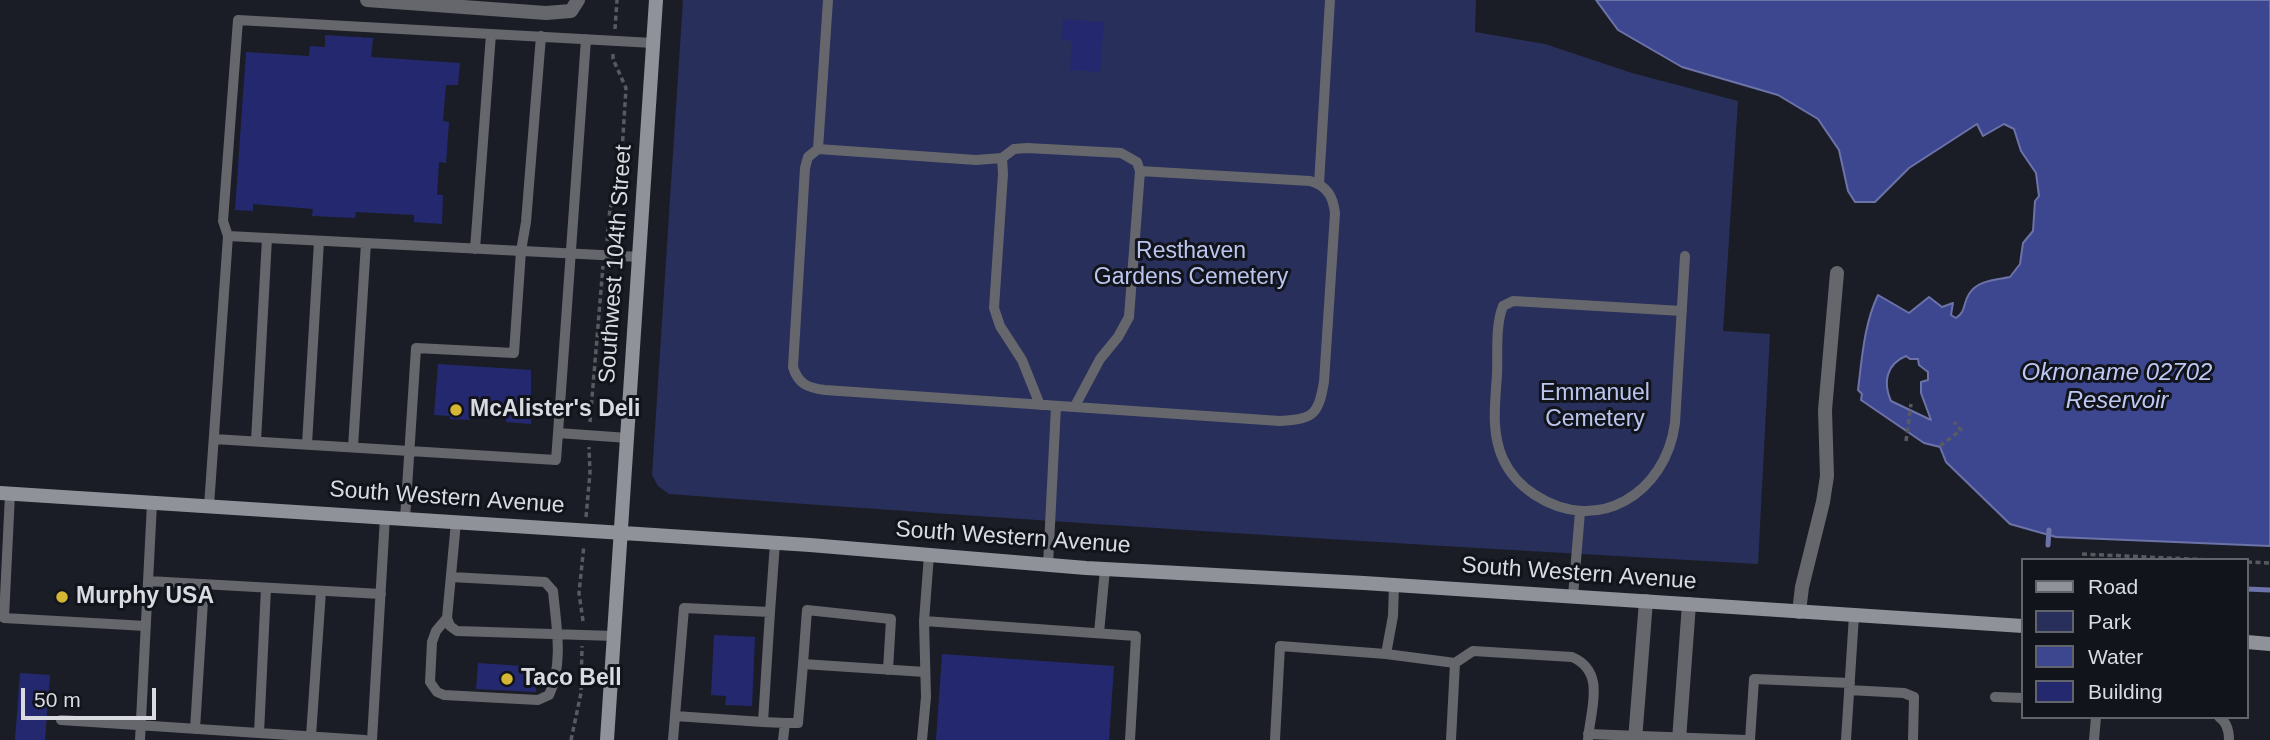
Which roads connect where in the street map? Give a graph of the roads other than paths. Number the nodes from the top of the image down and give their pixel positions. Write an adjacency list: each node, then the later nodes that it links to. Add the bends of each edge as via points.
1 (367, 0): 6 (street)
2 (578, 0): 6 (street, via 571,10 546,13)
3 (656, 0): 10 (main road, Southwest 104th Street)
4 (828, 0): 11 (lane)
5 (1330, 0): 14 (lane)
6 (465, 4)
7 (491, 34): 8 (lane); 15 (lane, via 238,20 223,222); 19 (lane)
8 (541, 36): 9 (lane); 20 (lane)
9 (586, 39): 10 (lane); 21 (lane)
10 (653, 43): 23 (main road, Southwest 104th Street)
11 (818, 149): 12 (lane); 26 (lane, via 808,157 805,168 793,357 800,383 825,390)
12 (1002, 158): 13 (lane, via 1014,149 1027,148 1110,152 1130,157); 26 (lane, via 994,308)
13 (1140, 171): 14 (lane); 28 (lane, via 1129,317)
14 (1318, 184): 28 (lane, via 1330,195 1335,213 1324,382 1314,414 1280,421)
15 (228, 236): 16 (lane); 31 (lane)
16 (267, 238): 17 (lane); 32 (lane)
17 (319, 241): 18 (lane); 33 (lane)
18 (366, 243): 19 (lane); 34 (lane)
19 (475, 248): 20 (lane)
20 (521, 251): 21 (lane); 35 (lane, via 514,354 416,348)
21 (572, 253): 23 (lane); 29 (lane)
22 (1685, 256): 25 (lane)
23 (640, 257): 30 (main road, Southwest 104th Street)
24 (1837, 273): 59 (street, via 1825,410 1827,476)
25 (1682, 312): 39 (lane, via 1674,437 1666,459 1653,480 1635,495 1603,509); 39 (lane, via 1513,301 1503,306 1494,418 1501,454 1526,489 1556,506)
26 (1040, 405): 27 (lane)
27 (1056, 406): 28 (lane); 46 (lane)
28 (1075, 407)
29 (558, 433): 30 (lane); 35 (lane, via 556,460)
30 (628, 438): 43 (main road, Southwest 104th Street)
31 (214, 439): 32 (lane); 38 (lane)
32 (256, 441): 33 (lane)
33 (307, 444): 34 (lane)
34 (353, 447): 35 (lane)
35 (410, 450): 41 (lane)
36 (5, 494): 37 (main road, South Western Avenue); 63 (lane, via 4,618)
37 (152, 503): 38 (main road, South Western Avenue); 49 (lane)
38 (209, 506): 40 (main road, South Western Avenue)
39 (1580, 512): 55 (lane)
40 (385, 517): 41 (main road, South Western Avenue); 54 (lane)
41 (405, 519): 42 (main road, South Western Avenue)
42 (456, 522): 43 (main road, South Western Avenue); 48 (lane)
43 (622, 532): 44 (main road, South Western Avenue); 67 (main road, Southwest 104th Street)
44 (775, 542): 45 (main road, South Western Avenue); 58 (lane)
45 (929, 555): 46 (main road, South Western Avenue); 62 (lane)
46 (1048, 565): 47 (main road, South Western Avenue)
47 (1105, 569): 51 (main road, South Western Avenue); 65 (lane)
48 (451, 577): 61 (lane); 66 (lane, via 545,582 553,591)
49 (148, 581): 50 (lane); 63 (lane)
50 (204, 584): 52 (lane); 85 (lane)
51 (1394, 585): 55 (main road, South Western Avenue); 70 (lane)
52 (266, 588): 53 (lane); 86 (lane)
53 (321, 591): 54 (lane); 87 (lane)
54 (381, 594): 93 (lane)
55 (1573, 596): 56 (main road, South Western Avenue)
56 (1646, 601): 57 (main road, South Western Avenue); 89 (street)
57 (1689, 604): 59 (main road, South Western Avenue); 90 (street)
58 (770, 612): 78 (lane, via 684,608); 82 (lane)
59 (1799, 612): 60 (main road, South Western Avenue)
60 (1854, 615): 64 (main road, South Western Avenue); 75 (lane)
61 (447, 618): 66 (lane, via 457,631); 66 (lane, via 432,642 430,682 444,695 545,698 555,681)
62 (924, 621): 65 (lane); 74 (lane)
63 (146, 626): 84 (lane)
64 (2022, 626)
65 (1099, 633): 98 (lane, via 1136,636)
66 (558, 634): 67 (lane)
67 (614, 636): 94 (main road, Southwest 104th Street)
68 (2249, 642): 69 (main road)
69 (2270, 644)
70 (1386, 654): 71 (lane); 99 (lane, via 1280,646)
71 (1455, 663): 88 (lane, via 1473,651 1580,660 1591,671 1594,687); 100 (lane)
72 (803, 664): 73 (lane); 73 (lane, via 807,610 891,619); 83 (lane, via 798,723)
73 (888, 670): 74 (lane)
74 (925, 673): 97 (lane)
75 (1849, 687): 101 (lane, via 1754,679); 102 (lane); 103 (lane, via 1914,697)
76 (1995, 697): 77 (lane)
77 (2022, 698)
78 (675, 716): 82 (lane); 95 (lane)
79 (2096, 719): 104 (lane)
80 (2222, 719): 105 (lane)
81 (61, 720): 84 (lane)
82 (763, 722): 83 (lane)
83 (785, 723): 96 (lane)
84 (141, 726): 85 (lane); 91 (lane)
85 (195, 729): 86 (lane)
86 (258, 733): 87 (lane)
87 (311, 736): 92 (lane)
88 (1588, 737): 89 (lane)
89 (1635, 738): 90 (lane)
90 (1679, 738): 101 (lane)
91 (140, 740)
92 (365, 740)
93 (372, 740)
94 (607, 740)
95 (673, 740)
96 (783, 740)
97 (922, 740)
98 (1130, 740)
99 (1275, 740)
100 (1451, 740)
101 (1748, 740)
102 (1846, 740)
103 (1913, 740)
104 (2094, 740)
105 (2229, 740)

